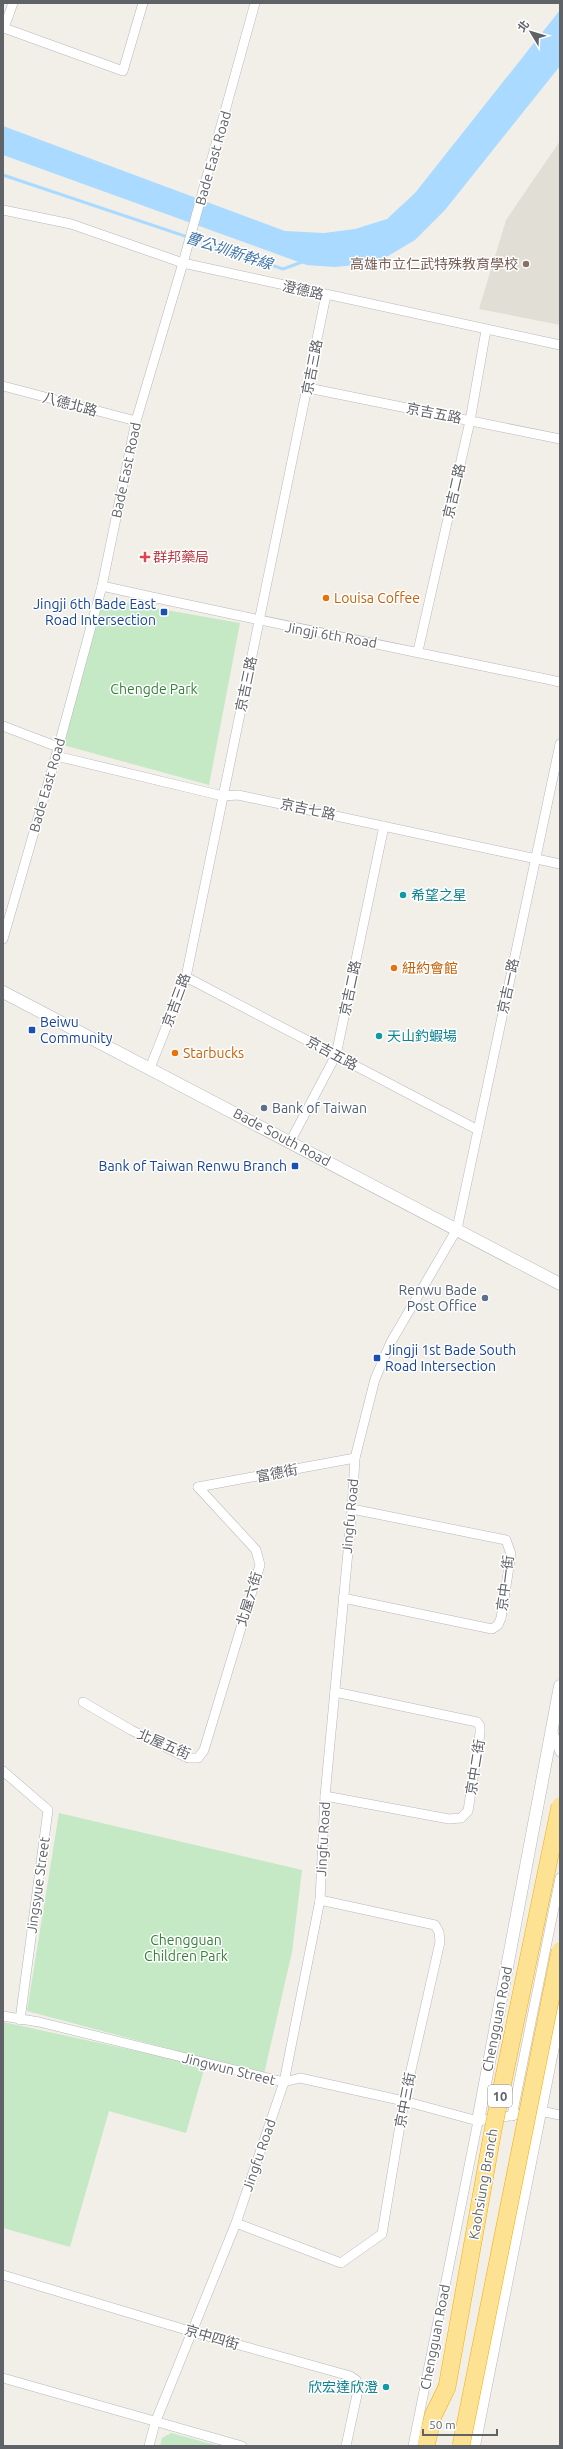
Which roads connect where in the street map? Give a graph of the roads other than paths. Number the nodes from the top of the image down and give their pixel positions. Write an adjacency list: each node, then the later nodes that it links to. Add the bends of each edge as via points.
1 (13, 3): 2 (street, via 4,28 123,71)
2 (143, 3)
3 (255, 3): 5 (street, Bade East Road)
4 (3, 210): 5 (street, 澄德路, via 71,224)
5 (183, 263): 6 (street, 澄德路); 11 (street, Bade East Road)
6 (326, 295): 7 (street, 澄德路); 10 (street, 京吉三路)
7 (486, 330): 8 (street, 澄德路); 12 (street, 京吉二路)
8 (560, 345)
9 (3, 386): 11 (street, 八德北路)
10 (308, 388): 12 (street, 京吉五路); 15 (street, 京吉三路)
11 (136, 421): 14 (street, Bade East Road)
12 (470, 421): 13 (street, 京吉五路); 16 (street, 京吉二路)
13 (560, 440)
14 (102, 586): 15 (street, Jingji 6th Road); 20 (street, Bade East Road)
15 (259, 620): 16 (street, Jingji 6th Road); 21 (street, 京吉三路)
16 (418, 651): 17 (street, Jingji 6th Road)
17 (560, 682)
18 (3, 726): 20 (street, 京吉七路)
19 (560, 744): 23 (street, 京吉一路)
20 (57, 752): 21 (street, 京吉七路); 25 (street, Bade East Road)
21 (223, 796): 22 (street, 京吉七路, via 238,795); 26 (street, 京吉三路)
22 (384, 826): 23 (street, 京吉七路); 28 (street, 京吉二路)
23 (535, 858): 24 (street, 京吉七路); 30 (street, 京吉一路)
24 (560, 864)
25 (3, 939)
26 (186, 977): 28 (street, 京吉五路); 29 (street, 京吉三路)
27 (3, 992): 29 (street, Bade South Road)
28 (336, 1055): 30 (street, 京吉五路); 31 (street, 京吉二路)
29 (150, 1068): 31 (street, Bade South Road)
30 (478, 1130): 32 (street, 京吉一路)
31 (290, 1142): 32 (street, Bade South Road)
32 (457, 1229): 33 (street, Bade South Road); 34 (street, Jingfu Road, via 391,1342 376,1380)
33 (560, 1284)
34 (355, 1458): 35 (street, 富德街); 36 (street, Jingfu Road)
35 (198, 1487): 38 (street, 北屋六街, via 256,1550 260,1565)
36 (352, 1509): 37 (street, Jingfu Road); 37 (street, 京中一街, via 506,1540 511,1554 501,1618 498,1625 492,1628)
37 (343, 1598): 40 (street, Jingfu Road)
38 (230, 1662): 41 (street, 北屋五街, via 204,1750 198,1758 188,1758 131,1730)
39 (560, 1686): 42 (street, Chengguan Road)
40 (334, 1692): 45 (street, Jingfu Road); 45 (street, 京中二街, via 477,1722 480,1733 468,1810 461,1818 448,1819)
41 (83, 1702)
42 (552, 1729): 43 (street); 58 (street, Chengguan Road)
43 (560, 1752)
44 (3, 1771): 52 (street, Jingsyue Street, via 48,1810)
45 (325, 1796): 48 (street, Jingfu Road)
46 (560, 1806): 63 (highway, Kaohsiung Branch / 10, bridge, via 493,2130)
47 (560, 1878): 57 (street)
48 (320, 1900): 53 (street, Jingfu Road); 54 (street, 京中三街, via 436,1925 439,1932 440,1942)
49 (560, 1951): 71 (highway, Kaohsiung Branch / 10, bridge)
50 (560, 2011): 55 (street)
51 (3, 2016): 52 (street, Jingwun Street)
52 (20, 2020): 53 (street, Jingwun Street, via 39,2022)
53 (284, 2082): 54 (street, Jingwun Street, via 300,2078); 59 (street, Jingfu Road)
54 (404, 2101): 58 (street, Jingwun Street); 59 (street, 京中三街, via 382,2234 341,2264)
55 (540, 2111): 56 (street); 57 (street); 72 (street)
56 (560, 2115)
57 (512, 2116): 58 (street)
58 (478, 2122): 68 (street, Chengguan Road)
59 (236, 2223): 61 (street, Jingfu Road)
60 (3, 2275): 61 (street, 京中四街)
61 (193, 2332): 64 (street, Jingfu Road); 67 (street, 京中四街, via 350,2376 356,2380 358,2390)
62 (3, 2378): 64 (street)
63 (447, 2387): 69 (highway, via 433,2416); 70 (highway, Kaohsiung Branch / 10)
64 (155, 2423): 65 (street, Jingfu Road); 66 (street)
65 (149, 2446)
66 (242, 2446)
67 (346, 2446)
68 (413, 2446)
69 (426, 2446)
70 (437, 2446)
71 (462, 2446)
72 (474, 2446)

